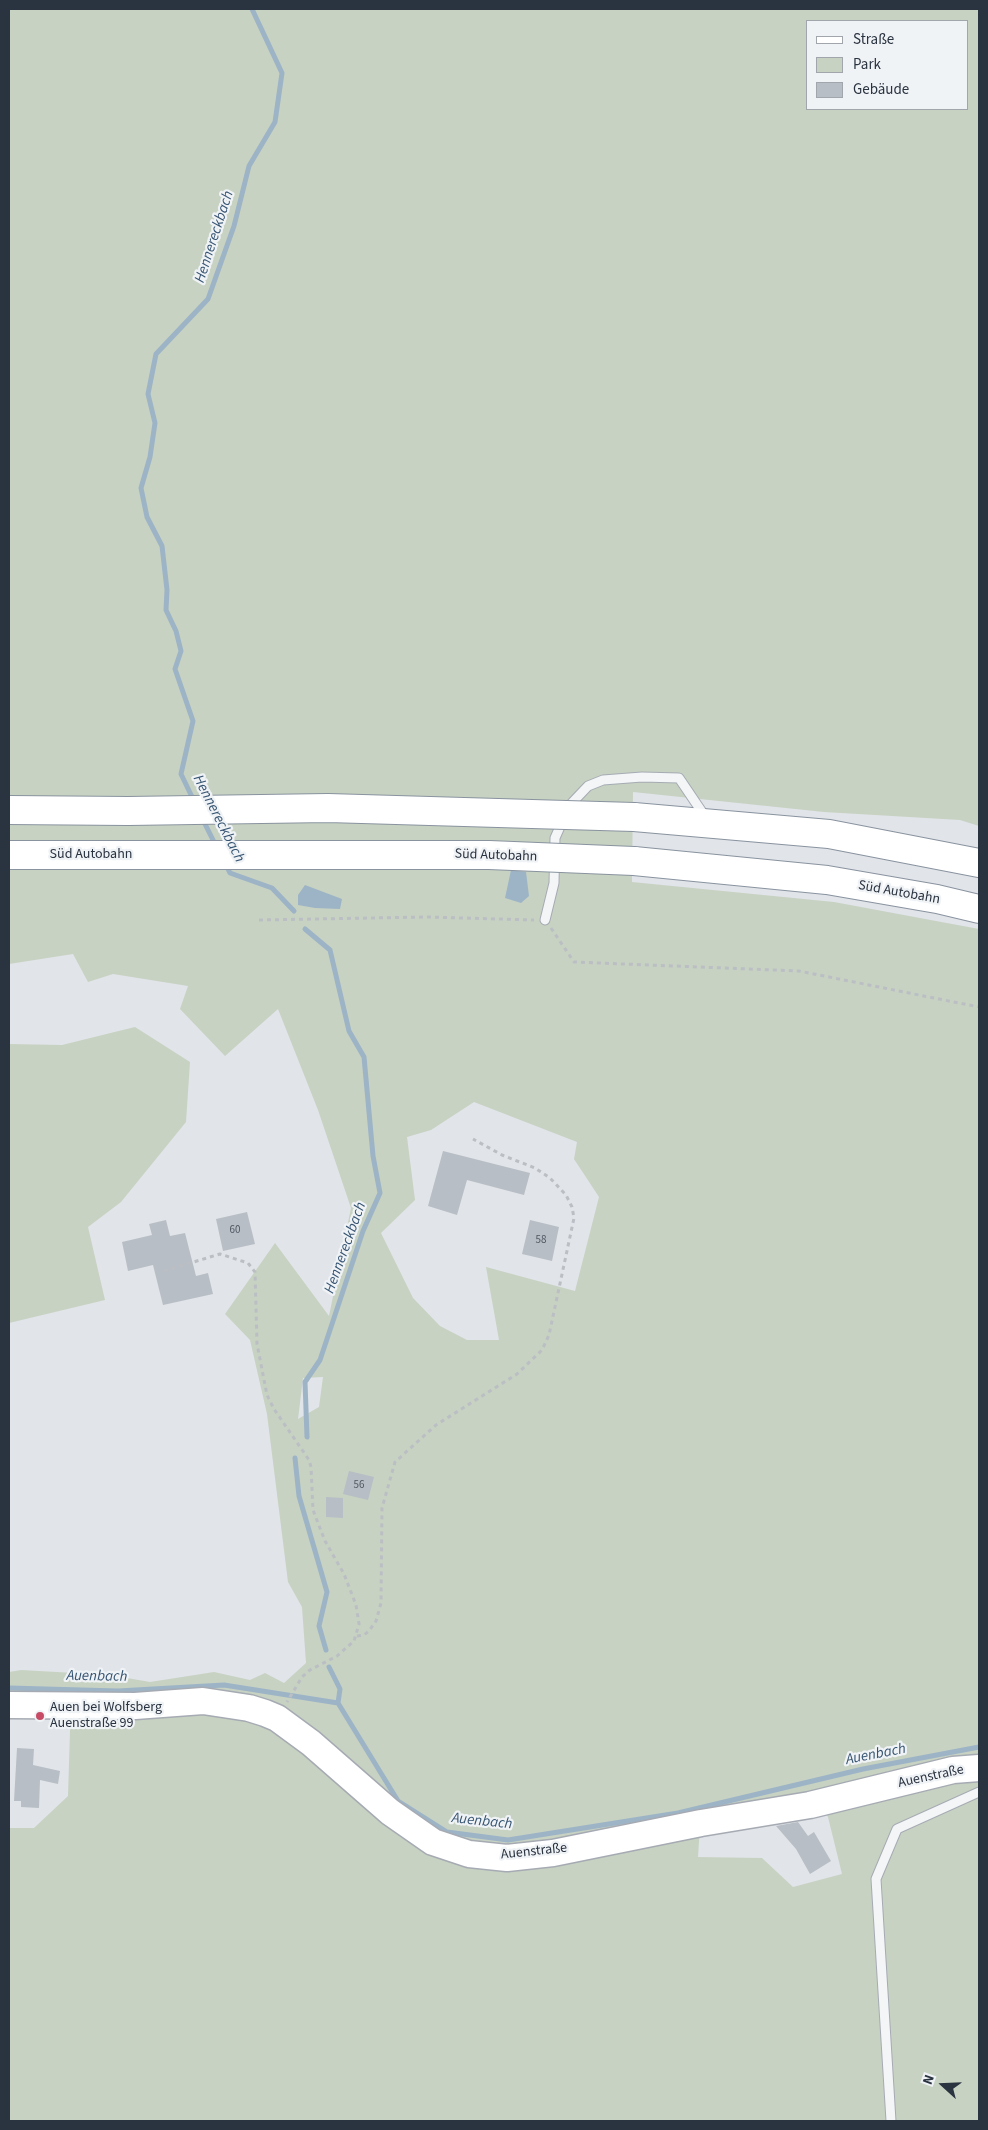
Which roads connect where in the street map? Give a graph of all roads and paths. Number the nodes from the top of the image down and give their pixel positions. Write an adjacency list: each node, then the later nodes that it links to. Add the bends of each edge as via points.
1 (9, 810): 2 (highway, bridge, via 328,808)
2 (709, 822): 4 (highway, via 829,834); 7 (lane, via 679,778 612,779 588,786 569,806 555,838 554,883)
3 (9, 855): 5 (highway, Süd Autobahn, bridge, via 479,855 634,861 827,880)
4 (979, 863)
5 (979, 908)
6 (259, 920): 7 (path, via 428,917)
7 (545, 920): 8 (path, via 574,962 799,971)
8 (979, 1007)
9 (473, 1139): 11 (path, via 550,1178 572,1207 574,1218 549,1335 542,1350 516,1374 436,1425 395,1462 382,1508 381,1603 376,1621 364,1635)
10 (164, 1271): 11 (path, via 220,1254 248,1263 256,1272 257,1344 268,1395 309,1460 313,1510 352,1595 359,1624)
11 (357, 1636): 13 (path, via 350,1647 302,1676)
12 (9, 1705): 14 (street, Auenstraße, via 135,1706 203,1701 266,1713 311,1744 390,1812 433,1842 470,1854 507,1858 553,1853 701,1822 810,1805 953,1770)
13 (283, 1708)
14 (979, 1768)
15 (979, 1792): 16 (lane, via 897,1829 876,1879)
16 (891, 2121)

